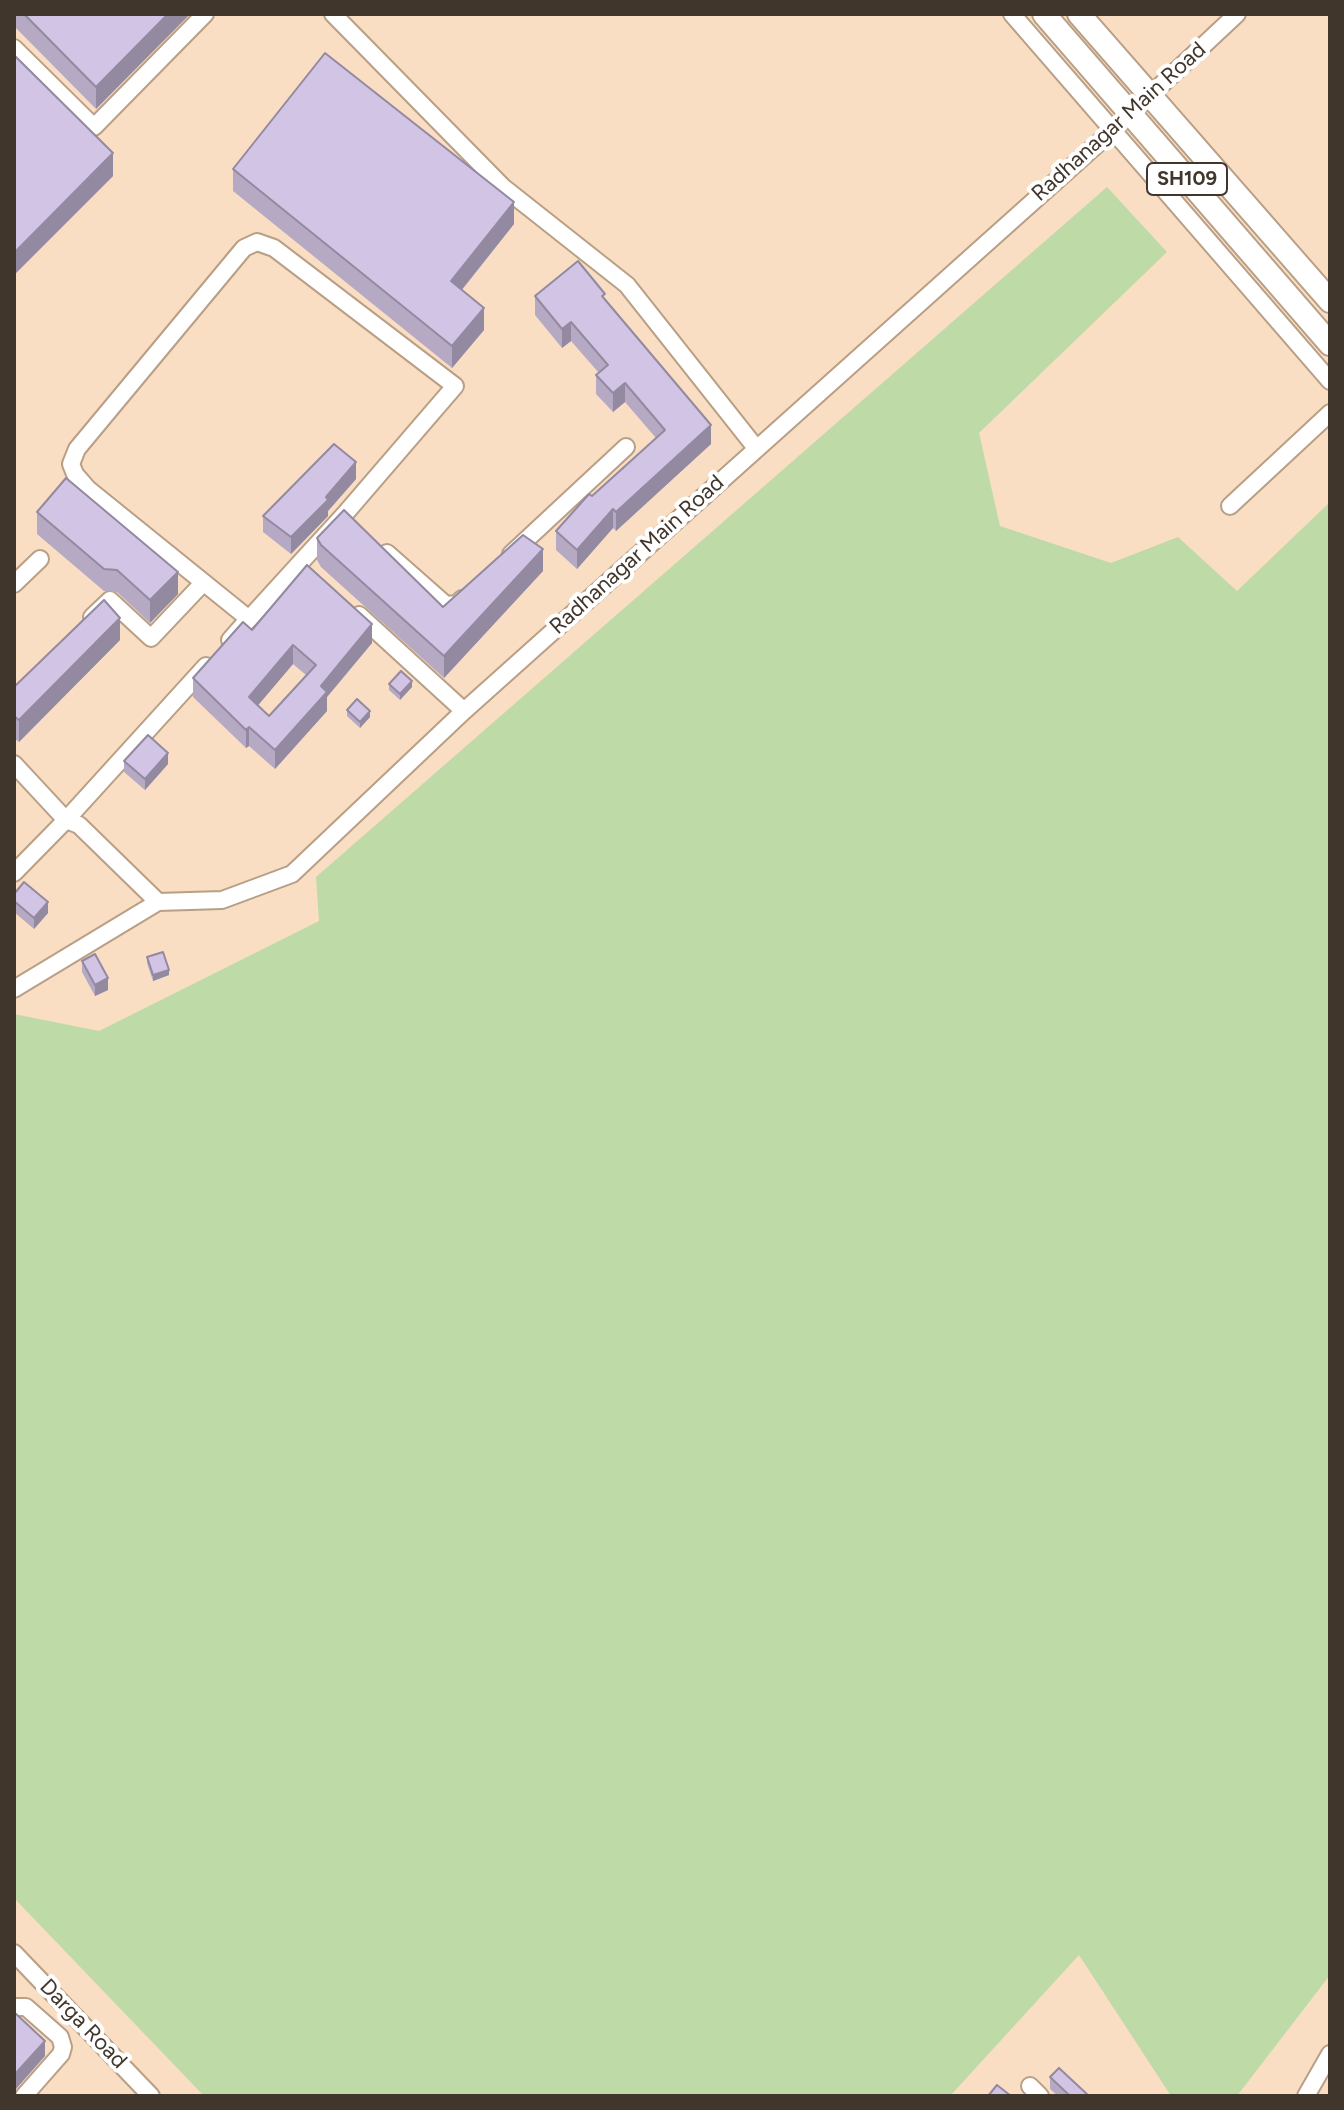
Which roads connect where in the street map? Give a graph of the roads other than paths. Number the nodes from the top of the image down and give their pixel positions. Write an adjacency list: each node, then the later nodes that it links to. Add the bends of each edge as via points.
1 (205, 14): 7 (street, via 94,127)
2 (333, 14): 16 (street, via 503,187 627,285)
3 (1012, 14): 10 (street)
4 (1044, 14): 9 (main road, SH109)
5 (1079, 14): 8 (main road, SH109)
6 (1237, 14): 8 (street, Radhanagar Main Road)
7 (14, 48)
8 (1149, 95): 9 (street, Radhanagar Main Road); 11 (main road, SH109)
9 (1129, 112): 10 (street, Radhanagar Main Road); 12 (main road, SH109)
10 (1113, 130): 13 (street); 16 (street, Radhanagar Main Road)
11 (1330, 301)
12 (1330, 344)
13 (1330, 381)
14 (1330, 413): 17 (street)
15 (626, 447): 20 (street)
16 (756, 448): 27 (street, Radhanagar Main Road)
17 (1230, 506)
18 (378, 545): 22 (street, via 446,605 457,604)
19 (40, 559): 23 (street)
20 (502, 562)
21 (203, 583): 25 (street); 25 (street, via 88,489 71,464 77,449 253,243 274,248 455,386 349,520); 26 (street, via 151,638 110,600)
22 (480, 583)
23 (14, 584)
24 (345, 603): 27 (street)
25 (243, 625): 29 (street)
26 (78, 631)
27 (464, 711): 31 (street, Radhanagar Main Road, via 292,874 222,900)
28 (14, 764): 29 (street)
29 (66, 820): 30 (street); 31 (street, via 79,825)
30 (14, 873)
31 (158, 902): 32 (street)
32 (14, 989)
33 (14, 1953): 36 (street, Darga Road)
34 (14, 2007): 37 (street, via 26,2007 60,2037 63,2047)
35 (1330, 2054): 40 (street)
36 (138, 2082): 38 (street); 39 (street, Darga Road)
37 (24, 2096)
38 (126, 2096)
39 (151, 2096)
40 (1306, 2096)

